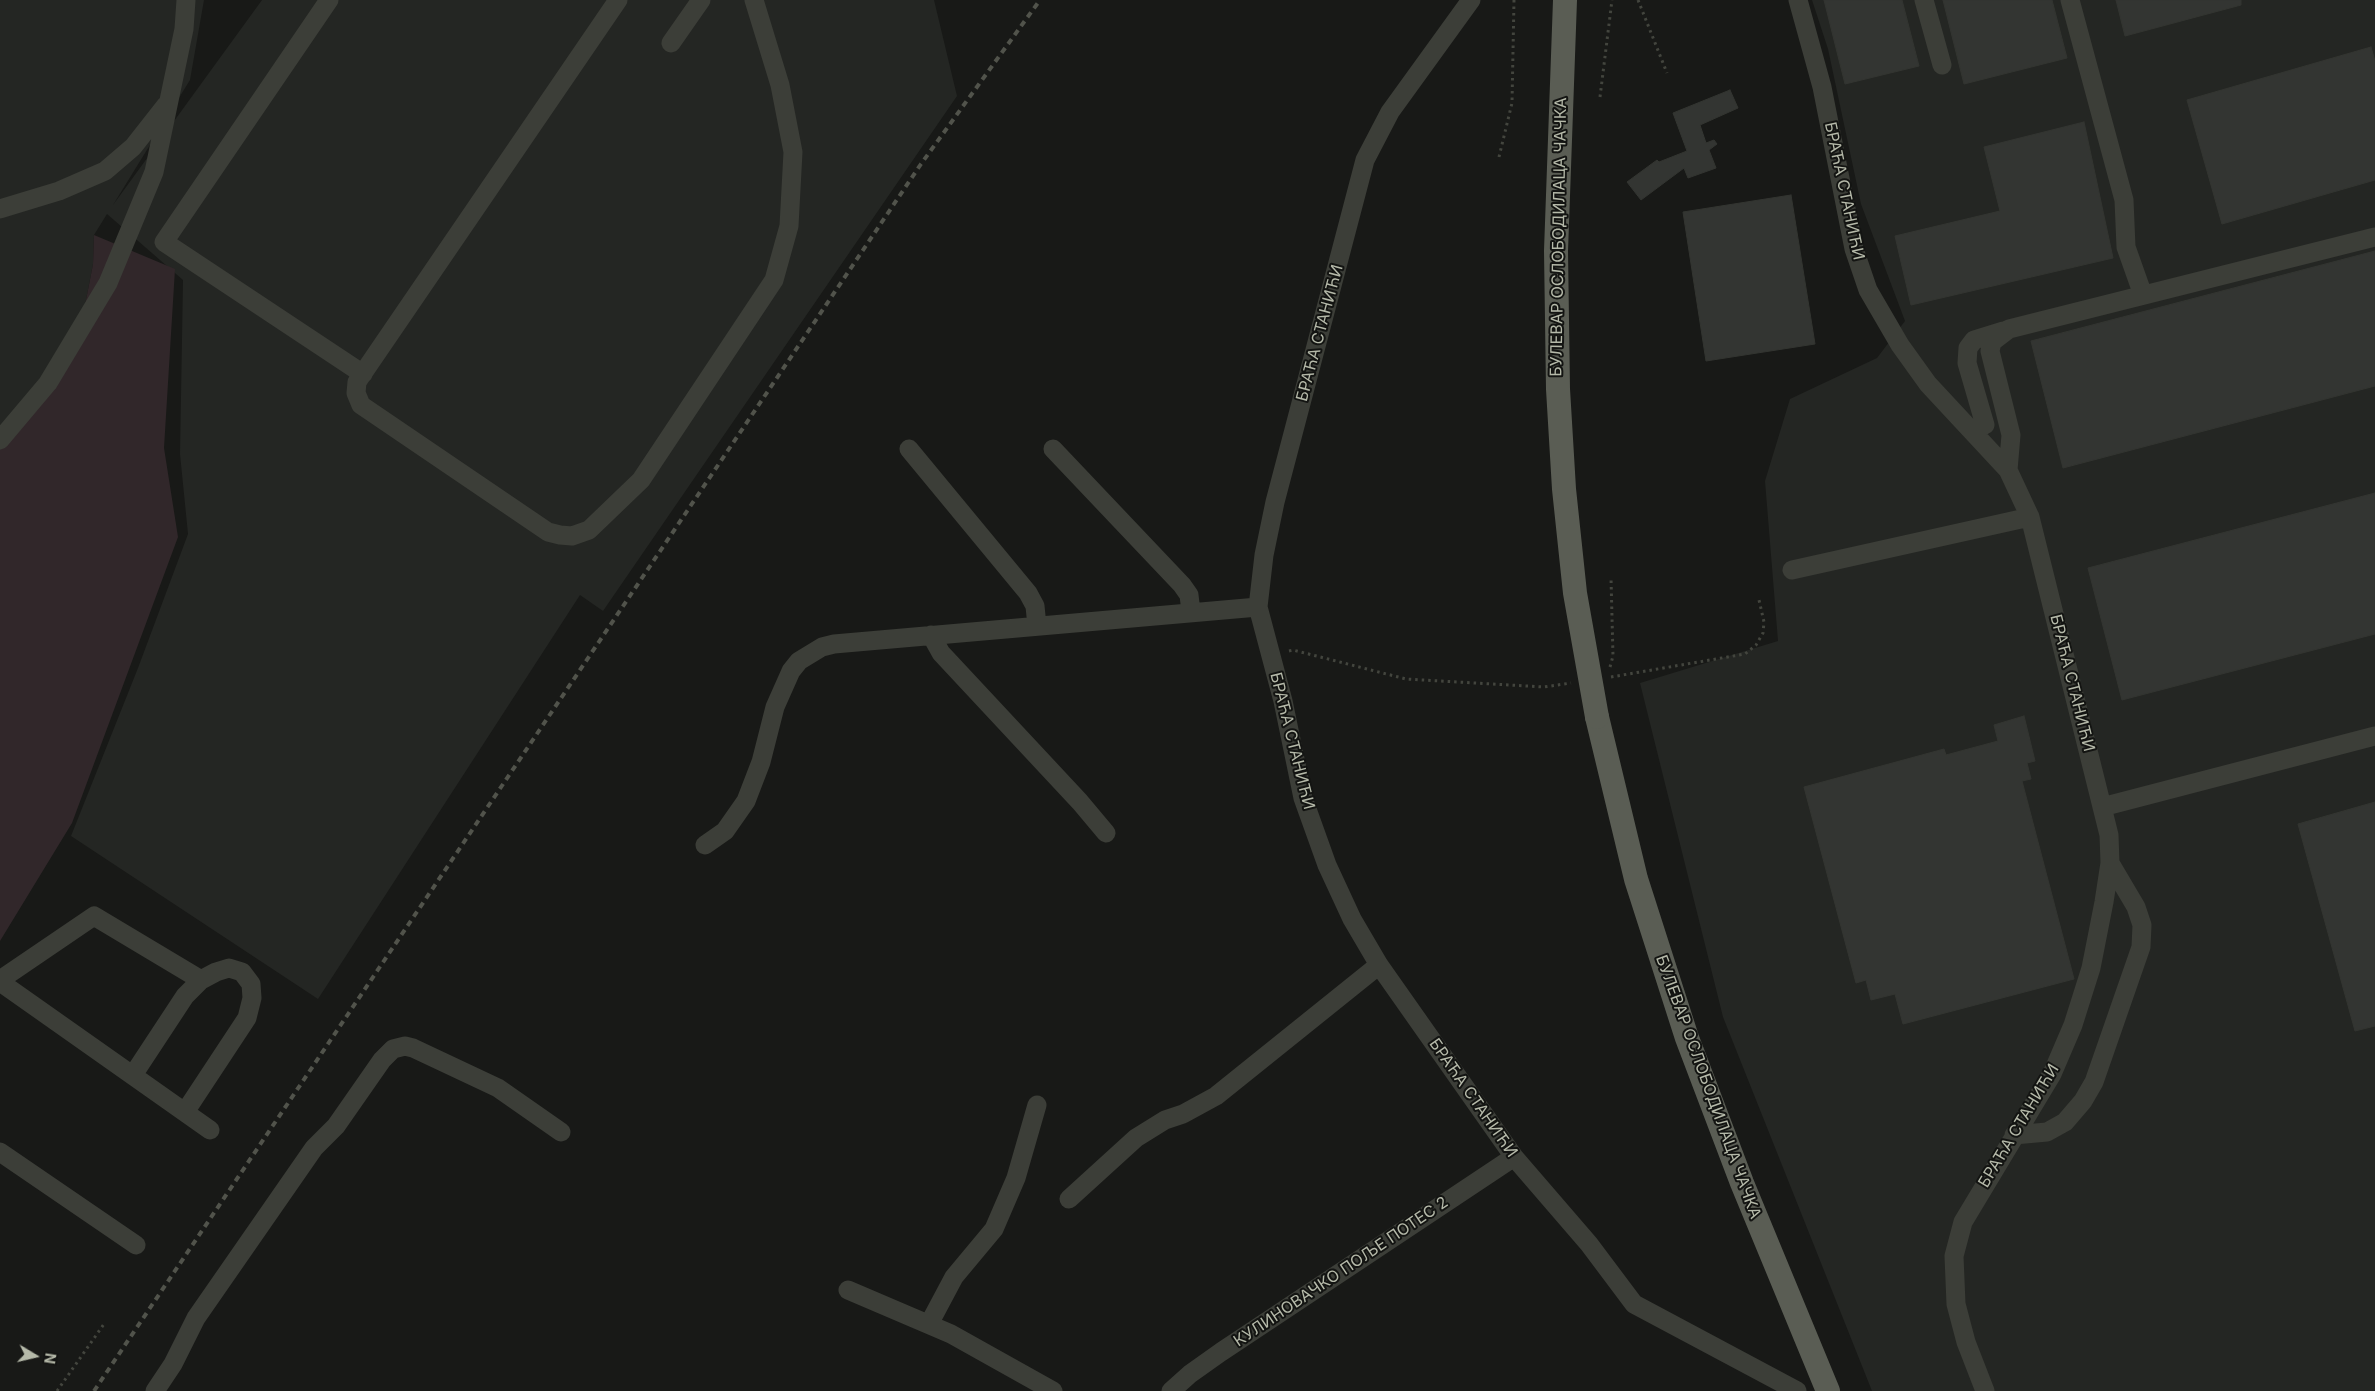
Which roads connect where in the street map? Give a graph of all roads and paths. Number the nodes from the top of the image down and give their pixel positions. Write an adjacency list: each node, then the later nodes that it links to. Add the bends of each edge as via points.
1 (186, 0): 18 (street, via 184,30)
2 (328, 0): 24 (street, via 164,242)
3 (618, 0): 24 (street)
4 (702, 0): 14 (street)
5 (754, 0): 24 (street, via 780,85 793,152 789,226 774,280 641,480 603,518 589,530 572,536 548,532 361,405 356,393 357,382)
6 (1472, 0): 34 (street, БРАЋА СТАНИЋИ, via 1390,112 1365,160 1275,502)
7 (1514, 0): 19 (path, via 1512,103)
8 (1564, 0): 66 (main road, БУЛЕВАР ОСЛОБОДИЛАЦА ЧАЧКА, bridge, via 1556,251 1558,389 1564,489 1583,650 1636,879 1687,1038 1742,1183)
9 (1612, 0): 17 (path)
10 (1638, 0): 16 (path)
11 (1798, 0): 29 (street, БРАЋА СТАНИЋИ, via 1822,87 1854,249 1868,290 1900,345 1928,384)
12 (1924, 0): 15 (street)
13 (2070, 0): 22 (street, via 2124,200 2126,247)
14 (671, 43)
15 (1942, 65)
16 (1667, 73)
17 (1600, 97)
18 (168, 102): 20 (street, via 133,147 105,171 59,191); 26 (street, via 154,172 108,283 48,384)
19 (1499, 157)
20 (0, 208)
21 (2375, 237): 22 (street)
22 (2143, 295): 23 (street)
23 (2009, 329): 25 (street, via 1974,340 1968,348 1967,363); 29 (street, via 1992,342 1990,351 2011,435)
24 (363, 374)
25 (1985, 425)
26 (0, 440)
27 (1053, 449): 35 (street, via 1182,585 1188,594)
28 (909, 450): 36 (street, via 1028,593 1035,606)
29 (2008, 470): 30 (street, БРАЋА СТАНИЋИ)
30 (2030, 517): 31 (street); 41 (street, БРАЋА СТАНИЋИ)
31 (1792, 570)
32 (1611, 578): 33 (path, via 1612,656 1605,678 1745,654 1763,633)
33 (1759, 600)
34 (1258, 606): 35 (street); 38 (street, БРАЋА СТАНИЋИ)
35 (1191, 612): 36 (street)
36 (1037, 626): 37 (street)
37 (931, 635): 42 (street, via 941,653); 43 (street, via 834,644 816,650 800,661 791,671 775,707 761,762 746,800 725,831)
38 (1271, 656): 39 (path, via 1292,650 1406,679 1544,687); 45 (street, БРАЋА СТАНИЋИ, via 1303,798 1327,865 1352,919)
39 (1579, 682)
40 (2375, 736): 41 (street)
41 (2102, 807): 44 (street, БРАЋА СТАНИЋИ, via 2109,835)
42 (1106, 833)
43 (705, 845)
44 (2110, 863): 53 (street, БРАЋА СТАНИЋИ, via 2091,968 2073,1025 2052,1074); 53 (street, via 2136,907 2142,925 2141,947 2094,1082 2065,1122 2046,1132)
45 (1379, 965): 55 (street, БРАЋА СТАНИЋИ); 56 (street, via 1216,1096 1136,1138)
46 (201, 980): 47 (street, via 94,916); 48 (street, via 185,996); 50 (street, via 229,968 242,972 251,984 252,998 247,1018)
47 (0, 981): 48 (street)
48 (133, 1075): 50 (street)
49 (1037, 1105): 60 (street, via 1016,1178 994,1229 954,1277)
50 (185, 1112): 51 (street)
51 (210, 1130)
52 (560, 1132): 62 (street, via 498,1088 414,1048 393,1049 336,1126 314,1148 196,1318)
53 (2014, 1135): 67 (street, БРАЋА СТАНИЋИ, via 1963,1222 1954,1256 1956,1304 1966,1342)
54 (0, 1152): 57 (street)
55 (1514, 1157): 64 (street, КУЛИНОВАЧКО ПОЉЕ ПОТЕС 2, via 1221,1352); 65 (street, БРАЋА СТАНИЋИ, via 1589,1244 1634,1304)
56 (1069, 1199)
57 (136, 1245)
58 (848, 1290): 60 (street)
59 (104, 1324): 61 (path)
60 (929, 1324): 63 (street)
61 (57, 1391)
62 (155, 1391)
63 (1053, 1391)
64 (1171, 1391)
65 (1797, 1391)
66 (1828, 1391)
67 (1985, 1391)

